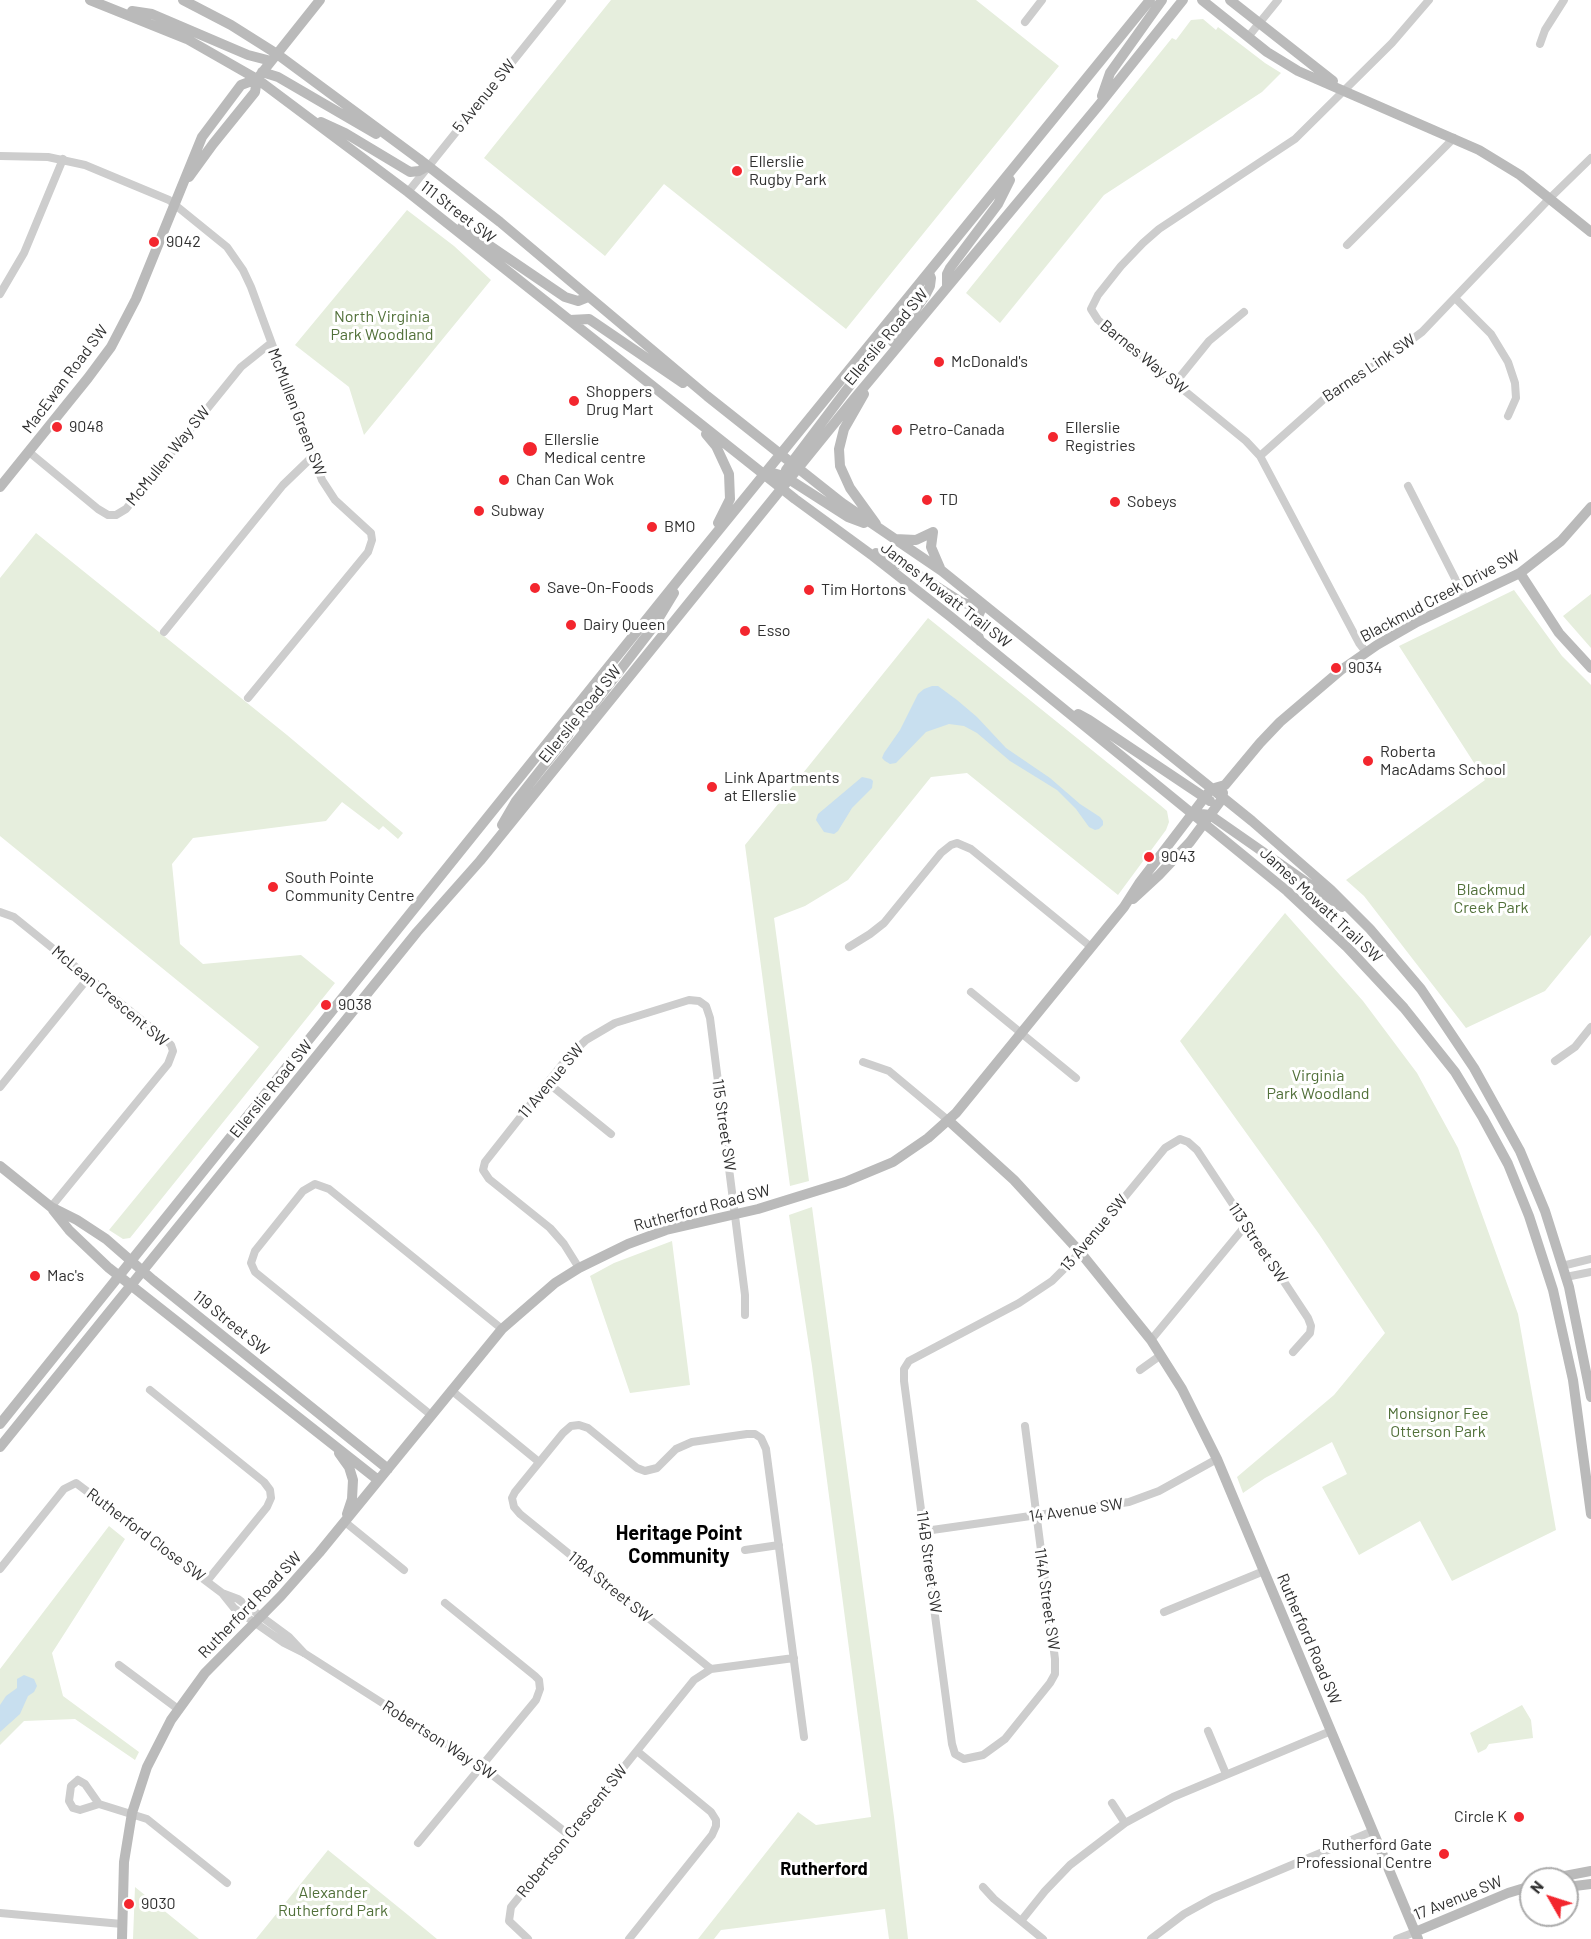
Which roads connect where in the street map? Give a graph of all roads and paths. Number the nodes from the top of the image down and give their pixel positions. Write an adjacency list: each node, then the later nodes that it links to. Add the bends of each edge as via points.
1 (90, 0): 14 (main road, 111 Street SW)
2 (183, 0): 19 (main road, 111 Street SW, via 222,19)
3 (320, 0): 19 (main road, MacEwan Road SW)
4 (562, 0): 30 (street, 5 Avenue SW)
5 (1042, 0): 15 (street)
6 (1150, 0): 29 (main road, Ellerslie Road SW)
7 (1162, 0): 22 (main road, via 1110,73)
8 (1183, 0): 22 (main road, Ellerslie Road SW)
9 (1202, 0): 17 (main road)
10 (1230, 0): 16 (main road)
11 (1278, 0): 16 (street)
12 (1429, 0): 21 (street)
13 (1564, 0): 18 (street)
14 (114, 8): 19 (main road, via 152,14 248,55); 20 (main road, 111 Street SW)
15 (1025, 22)
16 (1259, 23): 17 (street); 21 (main road)
17 (1248, 37): 21 (main road, via 1298,71)
18 (1540, 44)
19 (274, 57): 20 (main road, MacEwan Road SW); 25 (main road, 111 Street SW)
20 (260, 76): 23 (main road, 111 Street SW); 25 (main road, via 278,77); 33 (main road, MacEwan Road SW, via 241,85 216,116 195,152)
21 (1345, 90): 24 (main road); 48 (street, Barnes Way SW, via 1288,145 1151,235 1094,299 1094,317)
22 (1099, 105): 38 (main road, Ellerslie Road SW)
23 (309, 118): 30 (main road, via 345,133 410,172); 31 (main road, 111 Street SW)
24 (1454, 138): 32 (main road, via 1520,175); 36 (street)
25 (404, 148): 30 (main road, 111 Street SW)
26 (0, 156): 28 (street, McMullen Green SW)
27 (1591, 158): 32 (street, Barnes Link SW)
28 (63, 159): 33 (street, McMullen Green SW, via 86,165); 39 (street, via 24,253)
29 (1019, 161): 37 (main road, Ellerslie Road SW); 38 (main road, via 998,204 950,268)
30 (429, 166): 31 (street, 5 Avenue SW); 40 (main road, 111 Street SW)
31 (408, 192): 34 (main road, 111 Street SW)
32 (1550, 198): 35 (main road); 41 (street, Barnes Link SW)
33 (175, 204): 45 (street, McMullen Green SW, via 233,255 251,287); 53 (main road, MacEwan Road SW, via 120,332)
34 (444, 220): 40 (main road, via 464,228 568,299 581,301); 44 (main road, 111 Street SW)
35 (1591, 232)
36 (1347, 245)
37 (929, 273): 42 (main road, Ellerslie Road SW); 46 (main road, via 930,286 890,346)
38 (947, 286): 46 (main road, Ellerslie Road SW)
39 (0, 294)
40 (588, 297): 49 (main road, 111 Street SW)
41 (1455, 298): 51 (street, via 1491,334 1508,362 1516,398); 55 (street, Barnes Link SW, via 1410,342 1333,391)
42 (903, 304): 52 (main road, via 786,438 773,443); 54 (main road, Ellerslie Road SW); 57 (main road)
43 (1244, 312): 48 (street, via 1209,341)
44 (570, 320): 49 (main road, via 589,319 666,373); 50 (main road, 111 Street SW)
45 (271, 343): 53 (street, McMullen Way SW, via 241,367 126,508 116,515 98,509); 56 (street, McMullen Green SW)
46 (883, 364): 47 (main road, Ellerslie Road SW)
47 (872, 377): 57 (main road, Ellerslie Road SW); 64 (main road, via 844,429 839,456 850,488)
48 (1175, 383): 55 (street, Barnes Way SW)
49 (707, 396): 52 (main road, 111 Street SW)
50 (686, 411): 58 (main road, 111 Street SW); 67 (main road, via 716,446 731,486 724,513)
51 (1508, 416)
52 (758, 436): 54 (main road, 111 Street SW)
53 (29, 452): 61 (main road, MacEwan Road SW)
54 (781, 455): 57 (main road, 111 Street SW); 58 (main road, Ellerslie Road SW)
55 (1260, 456): 75 (street, Barnes Way SW)
56 (312, 457): 73 (street, via 283,486); 77 (street, McMullen Green SW, via 330,492 371,533 372,544)
57 (794, 466): 59 (main road, Ellerslie Road SW); 64 (main road, James Mowatt Trail SW)
58 (764, 475): 59 (main road, via 773,473); 62 (main road, 111 Street SW); 67 (main road, Ellerslie Road SW)
59 (787, 478): 62 (main road, Ellerslie Road SW); 64 (main road, via 848,517)
60 (1408, 486): 71 (street)
61 (0, 487)
62 (782, 489): 66 (main road, James Mowatt Trail SW); 80 (main road, Ellerslie Road SW)
63 (1591, 507): 69 (main road, Blackmud Creek Drive SW, via 1561,541)
64 (880, 529): 65 (main road, James Mowatt Trail SW)
65 (894, 539): 68 (main road, James Mowatt Trail SW); 68 (main road, via 916,540 933,532 930,547)
66 (859, 546): 72 (main road, via 906,567 961,602); 74 (main road, James Mowatt Trail SW)
67 (699, 555): 70 (main road, Ellerslie Road SW)
68 (942, 572): 72 (main road, James Mowatt Trail SW)
69 (1520, 573): 71 (main road, Blackmud Creek Drive SW); 76 (main road, via 1559,633)
70 (683, 574): 79 (main road, Ellerslie Road SW); 80 (main road, via 654,626 584,717)
71 (1466, 598): 75 (main road, Blackmud Creek Drive SW)
72 (983, 605): 74 (main road, via 976,621); 82 (main road, James Mowatt Trail SW)
73 (164, 632)
74 (980, 641): 78 (main road, James Mowatt Trail SW)
75 (1366, 652): 81 (main road, Blackmud Creek Drive SW, via 1293,710)
76 (1591, 668)
77 (248, 698)
78 (1061, 707): 82 (main road); 84 (main road, James Mowatt Trail SW)
79 (575, 710): 86 (main road, via 568,735 516,801); 111 (main road, Ellerslie Road SW)
80 (584, 732): 86 (main road, Ellerslie Road SW)
81 (1225, 785): 82 (main road); 83 (main road, Rutherford Road SW)
82 (1208, 793): 83 (main road, James Mowatt Trail SW); 84 (main road, Rutherford Road SW)
83 (1222, 799): 85 (main road, Rutherford Road SW); 89 (main road, James Mowatt Trail SW, via 1296,858)
84 (1192, 813): 85 (main road, James Mowatt Trail SW); 87 (main road, Rutherford Road SW)
85 (1207, 819): 87 (main road, Rutherford Road SW, via 1159,875); 89 (main road); 116 (main road, James Mowatt Trail SW, via 1347,947 1404,1008 1455,1072 1508,1164)
86 (480, 861): 114 (main road, Ellerslie Road SW, via 417,932)
87 (1124, 907): 91 (main road, Rutherford Road SW)
88 (0, 912): 92 (street, McLean Crescent SW, via 14,917)
89 (1361, 920): 112 (main road, James Mowatt Trail SW, via 1421,988 1498,1109 1532,1179)
90 (849, 947): 91 (street, via 884,923 941,853 957,843 971,849)
91 (1091, 947): 96 (main road, Rutherford Road SW)
92 (89, 977): 101 (street); 106 (street, McLean Crescent SW, via 165,1039 172,1047 172,1055)
93 (971, 992): 96 (street)
94 (706, 1006): 100 (street, 11 Avenue SW, via 689,1000 607,1026 577,1048); 107 (street, 115 Street SW)
95 (1591, 1027): 97 (street, via 1575,1047)
96 (1022, 1033): 99 (street); 102 (main road, Rutherford Road SW)
97 (1554, 1061)
98 (863, 1062): 102 (street, via 889,1071)
99 (1076, 1077)
100 (548, 1083): 103 (street); 113 (street, 11 Avenue SW, via 488,1158 483,1170 550,1228)
101 (0, 1087)
102 (949, 1121): 107 (main road, Rutherford Road SW, via 906,1154 876,1170); 109 (main road, Rutherford Road SW, via 1014,1180)
103 (611, 1134)
104 (1180, 1139): 108 (street, 113 Street SW, via 1197,1150); 109 (street, 13 Avenue SW, via 1165,1148)
105 (0, 1166): 106 (main road, 119 Street SW)
106 (51, 1207): 111 (main road, 119 Street SW, via 106,1239); 117 (main road, 119 Street SW, via 69,1230)
107 (735, 1215): 113 (main road, Rutherford Road SW, via 647,1236); 120 (street, 115 Street SW)
108 (1246, 1225): 122 (street); 123 (street, 113 Street SW, via 1311,1326 1310,1333)
109 (1080, 1252): 122 (main road, Rutherford Road SW); 125 (street, 13 Avenue SW, via 1041,1289 914,1356)
110 (1591, 1260): 112 (street)
111 (131, 1262): 114 (main road, 119 Street SW); 117 (main road, Ellerslie Road SW)
112 (1562, 1266): 116 (main road); 118 (main road, James Mowatt Trail SW)
113 (579, 1268): 121 (main road, Rutherford Road SW, via 532,1301)
114 (142, 1271): 119 (main road, Ellerslie Road SW); 137 (main road, 119 Street SW)
115 (1591, 1272): 118 (street)
116 (1549, 1275): 118 (main road); 139 (main road, James Mowatt Trail SW, via 1573,1380)
117 (120, 1276): 119 (main road, 119 Street SW); 131 (main road, Ellerslie Road SW)
118 (1566, 1277): 129 (main road, James Mowatt Trail SW)
119 (131, 1285): 133 (main road, 119 Street SW); 134 (main road, Ellerslie Road SW)
120 (745, 1315)
121 (502, 1329): 128 (main road, Rutherford Road SW); 130 (street, via 329,1189 315,1184 303,1191 253,1254 251,1263 259,1276)
122 (1151, 1340): 124 (main road, Rutherford Road SW)
123 (1293, 1352)
124 (1161, 1355): 126 (street); 135 (main road, Rutherford Road SW, via 1191,1404)
125 (904, 1369): 142 (street, 114B Street SW)
126 (1140, 1370)
127 (150, 1390): 148 (street, via 270,1490 270,1503)
128 (451, 1390): 130 (main road, Rutherford Road SW); 136 (street)
129 (1591, 1397)
130 (431, 1415): 137 (main road, Rutherford Road SW)
131 (0, 1424)
132 (1025, 1426): 140 (street, 114A Street SW)
133 (334, 1446): 138 (main road, 119 Street SW); 141 (main road, via 349,1467 352,1480 352,1499)
134 (0, 1447)
135 (1217, 1459): 140 (street, 14 Avenue SW, via 1139,1499); 147 (main road, Rutherford Road SW)
136 (539, 1462): 143 (street, via 574,1425 588,1428 636,1468 645,1471 657,1468 676,1449 692,1442 747,1434 760,1436 766,1449); 154 (street, 118A Street SW, via 515,1492 512,1503 520,1514)
137 (388, 1469): 138 (main road, Rutherford Road SW)
138 (378, 1480): 141 (main road, Rutherford Road SW)
139 (1591, 1514)
140 (1035, 1516): 142 (street, 14 Avenue SW); 160 (street, 114A Street SW, via 1054,1674 997,1746 968,1760)
141 (345, 1522): 146 (street); 151 (main road, Rutherford Road SW)
142 (925, 1531): 160 (street, 114B Street SW)
143 (779, 1545): 144 (street); 152 (street)
144 (745, 1550)
145 (0, 1569): 148 (street, Rutherford Close SW, via 64,1489 76,1483)
146 (404, 1570)
147 (1264, 1570): 150 (street); 157 (main road, Rutherford Road SW)
148 (207, 1581): 151 (street, Rutherford Close SW, via 238,1599)
149 (445, 1603): 161 (street, via 541,1685 536,1700)
150 (1164, 1612)
151 (258, 1620): 155 (main road, Rutherford Road SW, via 205,1673); 161 (street, Robertson Way SW)
152 (794, 1658): 154 (street); 158 (street)
153 (119, 1665): 155 (street)
154 (711, 1669): 159 (street, Robertson Crescent SW, via 694,1680)
155 (178, 1709): 165 (main road, Rutherford Road SW, via 147,1767)
156 (1208, 1731): 162 (street)
157 (1331, 1731): 162 (street); 167 (main road, Rutherford Road SW)
158 (804, 1737)
159 (637, 1751): 168 (street, Robertson Crescent SW); 179 (street, Robertson Crescent SW, via 711,1812 716,1826)
160 (956, 1754)
161 (481, 1767): 168 (street, Robertson Way SW); 169 (street)
162 (1226, 1774): 166 (street)
163 (1112, 1803): 166 (street)
164 (99, 1804): 165 (street)
165 (132, 1813): 170 (street, via 147,1819); 175 (main road, Rutherford Road SW, via 126,1845)
166 (1125, 1822): 174 (street, via 1070,1865)
167 (1373, 1831): 176 (main road, Rutherford Road SW); 181 (street, via 1213,1898)
168 (569, 1835): 178 (street, Robertson Crescent SW, via 509,1911 511,1924)
169 (418, 1843)
170 (227, 1884)
171 (983, 1887): 174 (street)
172 (1519, 1890): 176 (main road, 17 Avenue SW)
173 (0, 1913): 175 (street)
174 (1021, 1921): 180 (street)
175 (122, 1924): 177 (main road, Rutherford Road SW)
176 (1417, 1935): 182 (street, 17 Avenue SW)
177 (122, 1939)
178 (528, 1939)
179 (628, 1939)
180 (1043, 1939)
181 (1151, 1939)
182 (1397, 1939)

